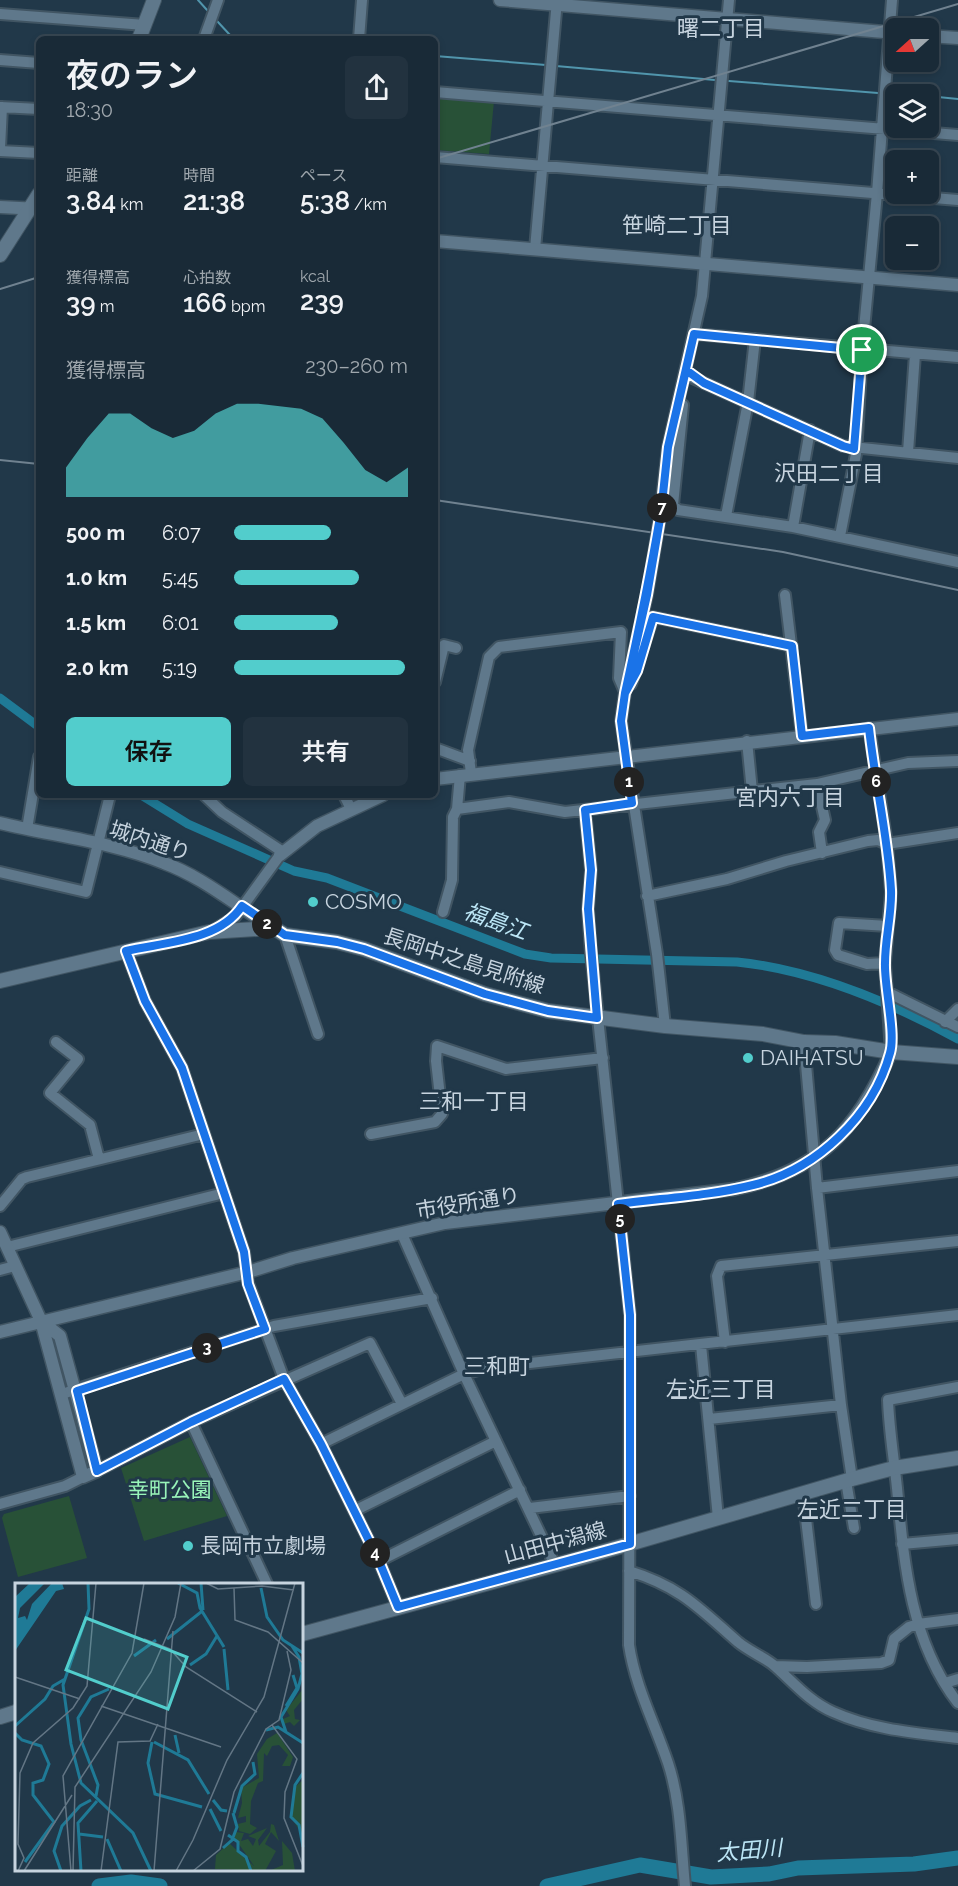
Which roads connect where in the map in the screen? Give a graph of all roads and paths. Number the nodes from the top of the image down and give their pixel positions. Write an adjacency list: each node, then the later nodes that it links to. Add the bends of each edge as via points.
1 (154, 0): 11 (main road)
2 (218, 0): 14 (street)
3 (362, 0): 15 (street)
4 (500, 0): 7 (street)
5 (729, 0): 10 (street)
6 (892, 0): 9 (street)
7 (556, 2): 10 (street); 22 (street)
8 (0, 14): 11 (street)
9 (892, 18)
10 (727, 19): 12 (street); 25 (street)
11 (145, 25): 13 (main road)
12 (885, 32)
13 (140, 36)
14 (205, 36)
15 (359, 36)
16 (939, 37): 17 (street)
17 (958, 38)
18 (0, 60): 19 (street)
19 (36, 63)
20 (888, 72): 26 (street)
21 (438, 92): 22 (street)
22 (549, 102): 25 (street); 31 (street)
23 (1, 107): 24 (street); 28 (street)
24 (36, 110)
25 (719, 114): 26 (street); 32 (street)
26 (881, 129): 27 (street); 33 (street)
27 (958, 135)
28 (0, 150): 29 (street)
29 (36, 153)
30 (438, 157): 31 (street)
31 (544, 166): 32 (street); 38 (street)
32 (713, 179): 33 (street); 40 (street)
33 (877, 193): 34 (street); 41 (street)
34 (958, 200)
35 (0, 207): 36 (street)
36 (34, 209): 39 (main road)
37 (438, 241): 38 (street)
38 (535, 249): 40 (street)
39 (0, 255)
40 (705, 264): 41 (street); 43 (street)
41 (868, 277): 42 (street); 45 (street)
42 (958, 285)
43 (694, 334): 44 (street); 48 (street)
44 (755, 339): 45 (street); 50 (street)
45 (862, 350): 46 (street); 52 (street)
46 (915, 354): 47 (street); 53 (street)
47 (958, 357)
48 (686, 370): 49 (street); 50 (street, via 693,378)
49 (682, 384): 55 (street, via 684,401 673,506 678,510); 63 (street, bridge, via 668,447 647,595)
50 (748, 402): 51 (street); 55 (street)
51 (810, 430): 52 (street); 56 (street)
52 (854, 449): 53 (street); 57 (street)
53 (908, 452): 54 (street)
54 (958, 458)
55 (726, 516): 56 (street)
56 (793, 527): 57 (street)
57 (840, 536): 58 (street)
58 (958, 562)
59 (785, 596): 60 (street)
60 (792, 646): 63 (street, via 653,617 637,671); 66 (street)
61 (456, 648): 62 (street, via 444,645)
62 (438, 670)
63 (625, 693): 69 (street, via 621,721); 71 (street, via 619,678 621,633 499,647 489,657 469,744)
64 (958, 719): 65 (street)
65 (869, 728): 66 (street); 72 (street)
66 (802, 736): 67 (street)
67 (747, 741): 69 (street); 76 (street)
68 (438, 750): 71 (street)
69 (626, 756): 71 (street); 81 (street)
70 (958, 760): 72 (street, via 908,763)
71 (467, 770): 74 (street); 83 (street)
72 (874, 772): 75 (street); 89 (street)
73 (36, 775): 86 (street)
74 (438, 778)
75 (817, 784): 76 (street); 90 (street, via 825,820 819,832)
76 (752, 791): 81 (street)
77 (109, 798): 88 (street)
78 (207, 798): 91 (street)
79 (346, 798): 82 (street)
80 (376, 798): 82 (street)
81 (632, 803): 84 (street); 93 (street)
82 (351, 809): 91 (street, via 307,833)
83 (457, 809): 84 (street, via 509,802 565,812); 95 (street, via 453,817 452,880)
84 (585, 810): 104 (street)
85 (0, 823): 86 (street, 城内通り)
86 (27, 829): 88 (street, 城内通り)
87 (958, 833): 89 (street)
88 (97, 844): 92 (street, via 86,892); 94 (street, 城内通り, via 163,862)
89 (887, 844): 90 (street, via 878,840); 96 (street, via 891,892)
90 (822, 853): 93 (street)
91 (281, 854): 94 (street)
92 (0, 872)
93 (647, 896): 106 (street)
94 (242, 906): 97 (street, 城内通り); 98 (street, via 229,923)
95 (443, 912)
96 (888, 926): 100 (street); 100 (street, via 839,923 835,950 838,956 867,964)
97 (279, 931): 98 (main road, 長岡中之島見附線); 104 (main road, 長岡中之島見附線, via 364,949 485,994 548,1011); 108 (street)
98 (209, 932): 99 (main road, 長岡中之島見附線)
99 (126, 951): 101 (main road, 長岡中之島見附線); 114 (street, via 145,1001 182,1068)
100 (885, 963): 102 (street)
101 (0, 981)
102 (887, 995): 105 (street); 111 (street)
103 (958, 1009): 105 (street)
104 (597, 1018): 106 (main road, 長岡中之島見附線); 113 (street)
105 (945, 1022): 107 (street)
106 (665, 1026): 110 (main road, 長岡中之島見附線, via 763,1034)
107 (958, 1028)
108 (318, 1034)
109 (56, 1042): 117 (street, via 78,1059 50,1093 90,1125)
110 (804, 1042): 111 (main road, 長岡中之島見附線); 116 (street)
111 (891, 1052): 112 (main road, 長岡中之島見附線); 116 (street, 市役所通り, via 862,1111)
112 (958, 1057)
113 (603, 1058): 115 (street, via 506,1069 437,1046 442,1114 435,1122); 121 (street)
114 (204, 1134): 117 (street); 120 (street)
115 (371, 1134)
116 (815, 1157): 119 (street); 121 (street, 市役所通り, via 781,1176 754,1185)
117 (99, 1159): 122 (street, via 22,1179)
118 (958, 1171): 119 (street)
119 (817, 1188): 127 (street)
120 (224, 1193): 126 (street); 130 (street)
121 (618, 1204): 124 (street, 市役所通り, via 482,1218); 139 (street)
122 (0, 1206)
123 (0, 1232): 126 (street)
124 (402, 1234): 130 (street, 市役所通り); 131 (street)
125 (958, 1241): 127 (street)
126 (7, 1247): 128 (street)
127 (826, 1256): 135 (street); 137 (street, via 721,1266 717,1276)
128 (15, 1266): 129 (street); 133 (street)
129 (0, 1270)
130 (248, 1272): 133 (street, 市役所通り); 134 (street, via 248,1284)
131 (432, 1299): 134 (street); 140 (street)
132 (958, 1315): 135 (street)
133 (41, 1321): 136 (street, 市役所通り); 143 (street, via 60,1336); 144 (street)
134 (265, 1329): 141 (street); 143 (street)
135 (835, 1330): 137 (street); 146 (street)
136 (0, 1332)
137 (724, 1342): 138 (street)
138 (701, 1345): 139 (street); 147 (street)
139 (630, 1351): 140 (street, via 485,1368); 158 (street)
140 (464, 1374): 145 (street); 149 (street)
141 (284, 1379): 145 (street, via 370,1343); 148 (street); 150 (street)
142 (958, 1388): 152 (street, via 888,1400)
143 (77, 1391): 144 (street); 153 (street)
144 (62, 1394): 154 (street)
145 (402, 1404): 150 (street)
146 (841, 1405): 147 (street); 155 (street)
147 (709, 1419): 162 (street)
148 (191, 1422): 153 (street); 170 (street)
149 (496, 1441): 156 (street); 161 (street)
150 (321, 1444): 161 (street)
151 (958, 1458): 152 (main road, 山田中潟線)
152 (894, 1468): 155 (main road, 山田中潟線); 166 (street)
153 (97, 1471): 154 (street)
154 (83, 1477): 159 (street)
155 (849, 1480): 157 (main road, 山田中潟線); 163 (street)
156 (520, 1490): 160 (street); 167 (street)
157 (803, 1493): 162 (main road, 山田中潟線); 171 (street)
158 (630, 1496): 160 (street); 165 (street)
159 (0, 1504)
160 (530, 1508): 168 (street)
161 (354, 1511): 167 (street)
162 (718, 1518): 165 (main road, 山田中潟線)
163 (854, 1528)
164 (958, 1539): 166 (street)
165 (630, 1544): 168 (main road, 山田中潟線); 169 (street)
166 (902, 1544): 174 (street)
167 (379, 1561): 172 (street)
168 (555, 1565): 172 (main road, 山田中潟線)
169 (628, 1571): 176 (street, via 656,1580 687,1597 740,1643); 183 (street, via 628,1645 668,1764)
170 (267, 1583)
171 (816, 1604)
172 (398, 1607): 175 (main road, 山田中潟線)
173 (958, 1619): 174 (street)
174 (918, 1624): 176 (street, via 894,1639 889,1660 881,1663); 178 (street)
175 (303, 1634)
176 (775, 1666): 182 (street, via 804,1695 832,1712 904,1733)
177 (958, 1679): 178 (street)
178 (945, 1683): 179 (street)
179 (958, 1703)
180 (15, 1712): 181 (main road)
181 (0, 1717)
182 (958, 1738)
183 (685, 1886)

